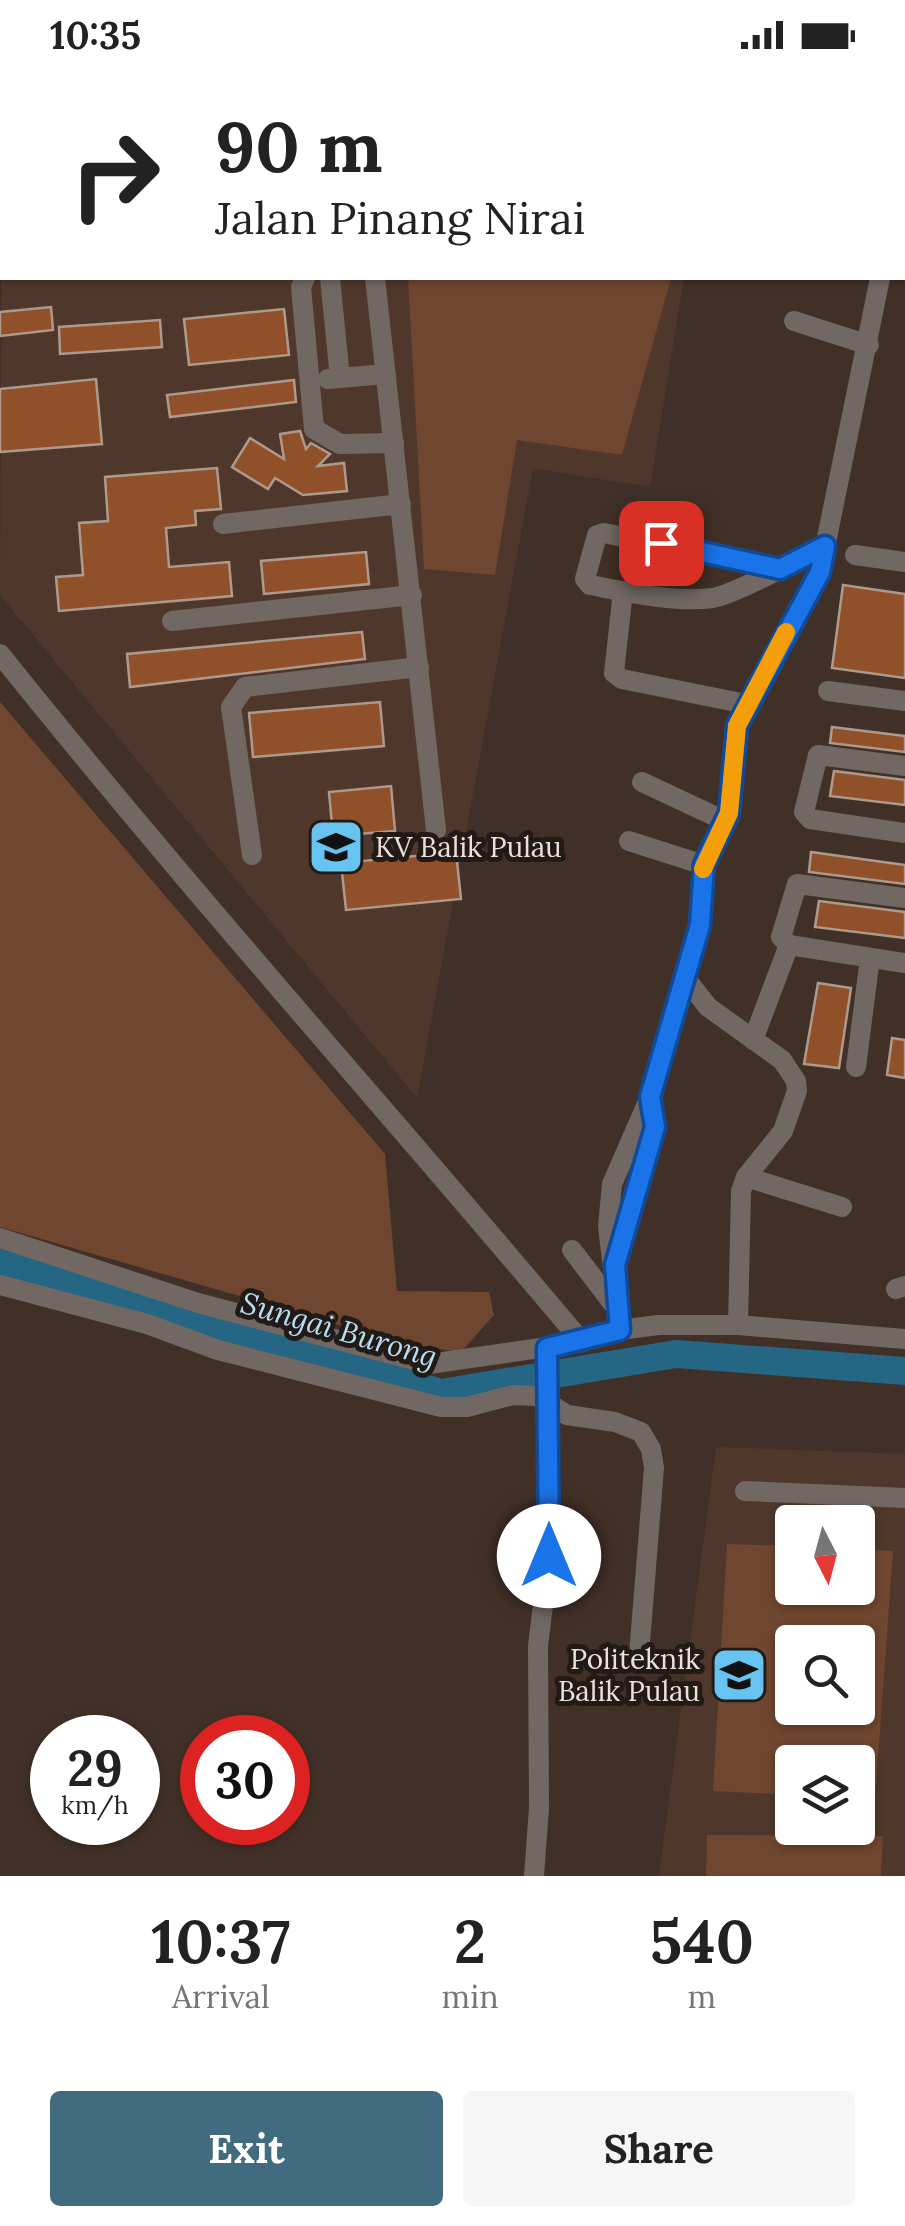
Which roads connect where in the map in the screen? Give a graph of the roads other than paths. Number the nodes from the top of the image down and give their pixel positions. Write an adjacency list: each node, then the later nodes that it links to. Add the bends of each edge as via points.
1 (304, 280): 9 (street)
2 (330, 280): 8 (street)
3 (374, 280): 7 (street)
4 (880, 280): 6 (street)
5 (794, 320): 6 (street)
6 (869, 345): 13 (street)
7 (386, 374): 8 (street); 10 (street)
8 (340, 378): 9 (street)
9 (312, 380): 10 (street, via 317,433 340,444)
10 (394, 443): 11 (street)
11 (402, 504): 12 (street); 18 (street)
12 (223, 524)
13 (825, 546): 16 (street); 24 (street, via 820,572)
14 (855, 555): 15 (street)
15 (905, 562)
16 (780, 569): 17 (street, via 714,598); 17 (street, via 601,533 586,583)
17 (624, 591): 24 (street, via 614,673)
18 (412, 596): 19 (street); 21 (street)
19 (172, 622)
20 (0, 654): 48 (street)
21 (419, 667): 28 (street); 31 (street, via 245,687 236,694 231,706)
22 (828, 691): 23 (street)
23 (905, 701)
24 (746, 704): 27 (street, via 733,742)
25 (905, 766): 29 (street, via 818,755 804,812 810,819)
26 (642, 782): 27 (street)
27 (725, 821): 32 (street)
28 (436, 830)
29 (905, 833)
30 (629, 841): 32 (street)
31 (252, 855)
32 (704, 865): 37 (street, via 700,925)
33 (905, 898): 34 (street, via 797,884 781,936)
34 (790, 945): 35 (street); 38 (street)
35 (870, 958): 36 (street); 39 (street)
36 (905, 963)
37 (683, 976): 38 (street, via 708,1007); 45 (street, via 650,1097 612,1184 608,1226)
38 (752, 1040): 40 (street, via 782,1060 797,1091 774,1146)
39 (856, 1068)
40 (746, 1177): 41 (street); 46 (street, via 738,1210)
41 (842, 1207)
42 (0, 1238): 49 (street, via 198,1303 412,1360 451,1364)
43 (572, 1250): 45 (street)
44 (0, 1285): 50 (street, via 441,1407 513,1395)
45 (618, 1319): 46 (street); 48 (street)
46 (738, 1325): 47 (street)
47 (905, 1339)
48 (582, 1342): 49 (street)
49 (548, 1354): 50 (street)
50 (549, 1400): 53 (street, via 567,1415 630,1426 652,1449); 54 (street)
51 (744, 1491): 52 (street)
52 (905, 1498)
53 (639, 1655)
54 (534, 1876)

